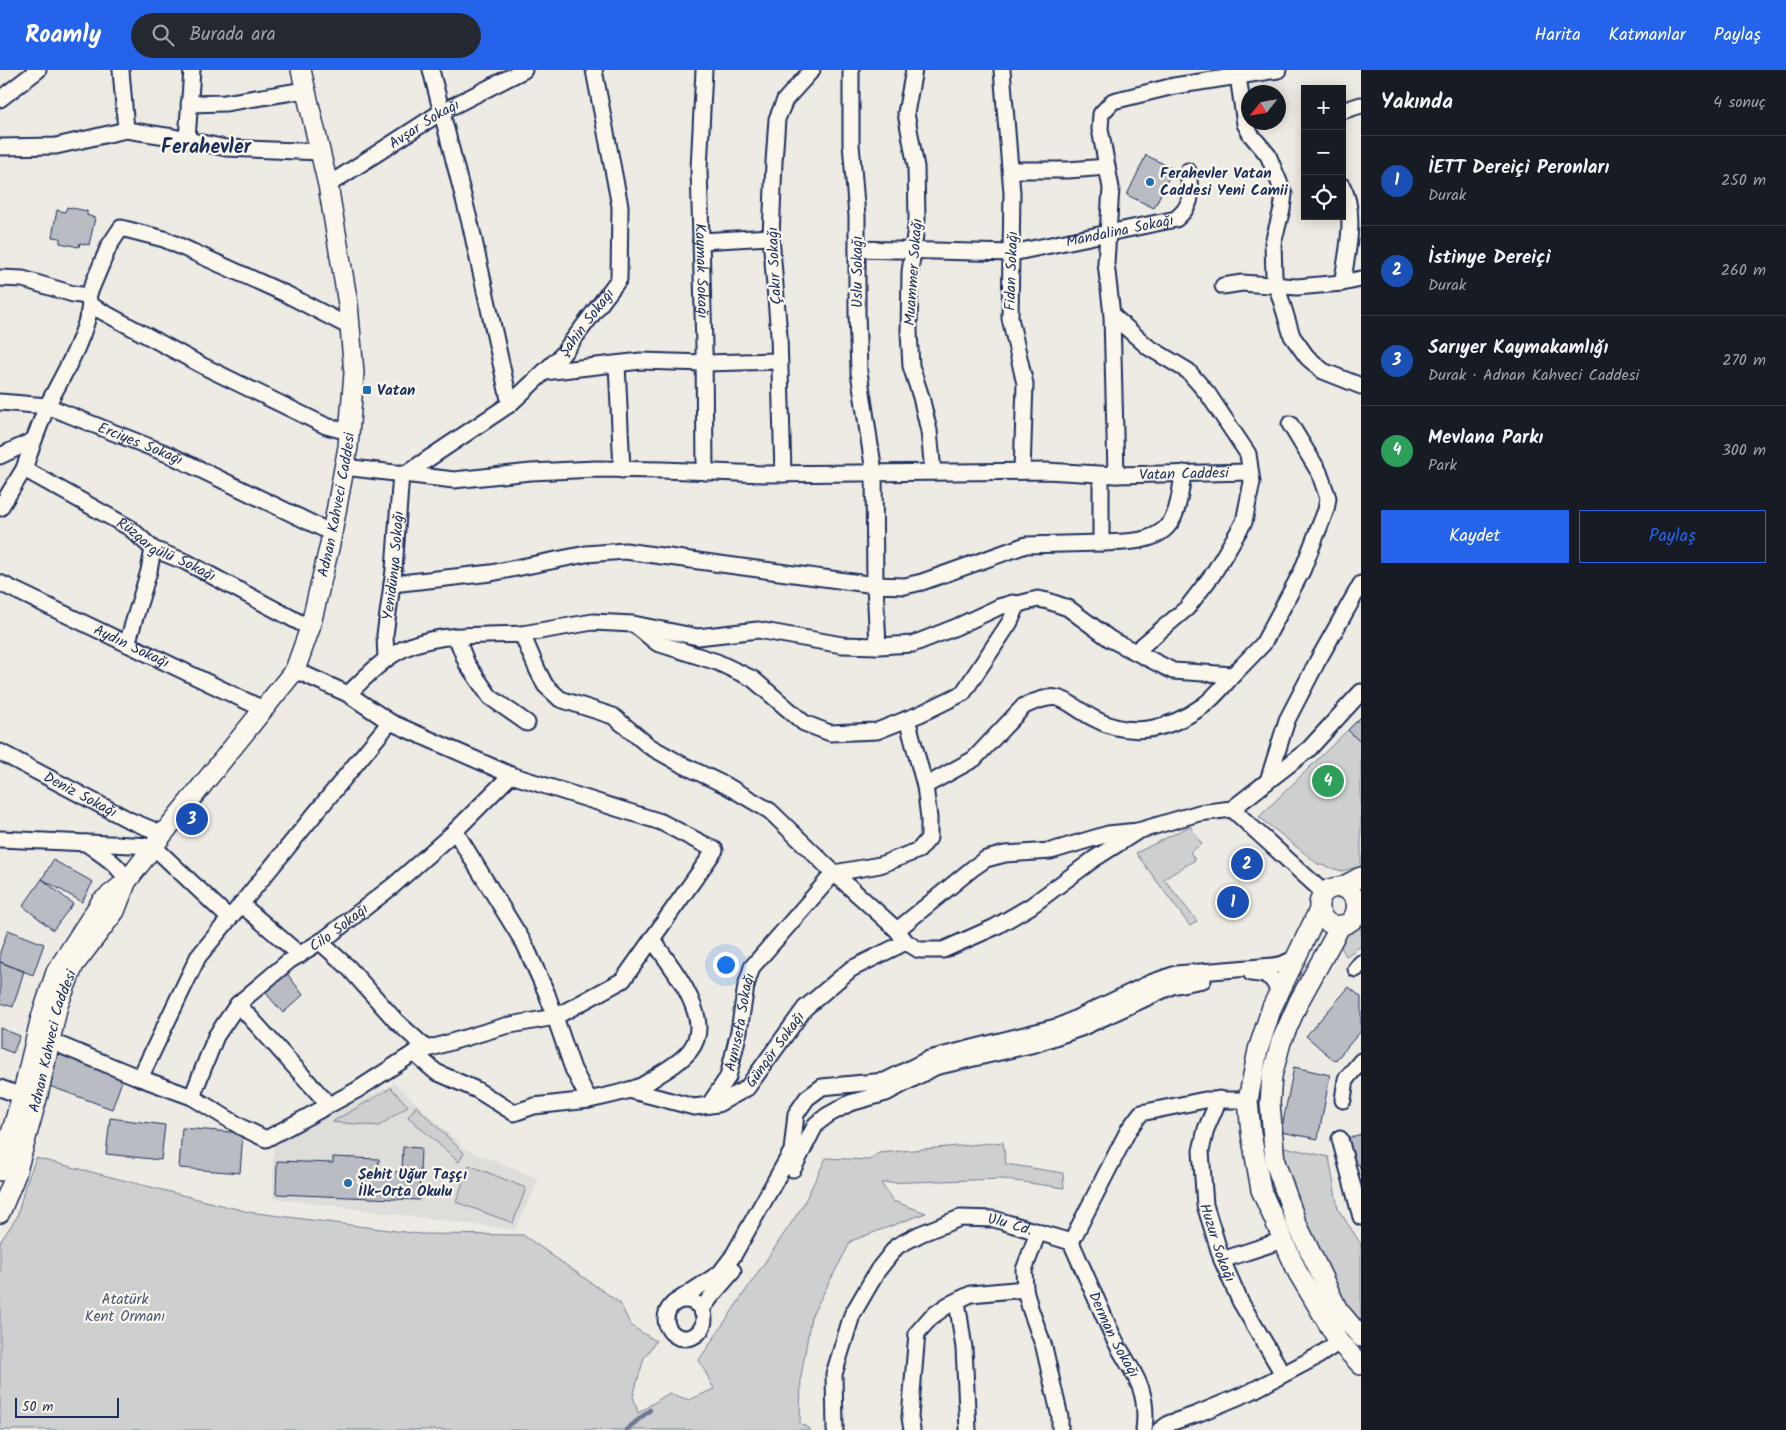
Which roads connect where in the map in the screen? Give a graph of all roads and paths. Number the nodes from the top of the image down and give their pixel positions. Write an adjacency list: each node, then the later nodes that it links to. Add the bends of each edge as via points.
1 (38, 70): 18 (street)
2 (120, 70): 23 (street)
3 (192, 70): 19 (street)
4 (301, 70): 17 (main road, Adnan Kahveci Caddesi)
5 (431, 70): 22 (street)
6 (524, 70): 22 (street, Avşar Sokağı)
7 (594, 70): 49 (street, Şahin Sokağı, via 620,206 619,279 561,356)
8 (704, 70): 34 (street, Kaymak Sokağı, via 699,169)
9 (812, 70): 33 (street, Çakır Sokağı, via 785,100 777,119)
10 (851, 70): 35 (street, Uslu Sokağı)
11 (914, 70): 36 (street, Muammer Sokağı, via 906,113 916,167 917,219)
12 (1002, 70): 28 (street, Fidan Sokağı)
13 (1195, 70): 16 (street)
14 (1280, 70): 15 (street)
15 (1238, 76): 16 (street); 42 (street, via 1245,124 1268,155 1284,194 1273,243)
16 (1179, 85): 27 (street, via 1113,101 1101,114 1100,130)
17 (305, 90): 19 (street, via 225,103); 26 (main road, Adnan Kahveci Caddesi)
18 (0, 100)
19 (190, 104): 24 (street)
20 (1361, 105): 21 (street)
21 (1346, 109)
22 (442, 112): 30 (street, Avşar Sokağı); 52 (street, via 472,227)
23 (126, 130): 24 (street); 25 (street, via 56,146)
24 (187, 140): 26 (street, via 226,148)
25 (0, 147)
26 (321, 152): 30 (main road, Adnan Kahveci Caddesi)
27 (1107, 167): 28 (street); 32 (street, via 1111,188)
28 (1010, 170): 37 (street, Fidan Sokağı)
29 (1188, 171): 32 (street, Mandalina Sokağı, via 1190,201 1186,211 1176,219)
30 (328, 185): 45 (main road, Adnan Kahveci Caddesi)
31 (1346, 196): 40 (street, via 1350,216 1349,246)
32 (1108, 233): 37 (street, Mandalina Sokağı); 44 (street, via 1106,263)
33 (771, 237): 34 (street); 46 (street, Çakır Sokağı)
34 (701, 240): 47 (street, Kaymak Sokağı)
35 (857, 249): 36 (street, Mandalina Sokağı); 63 (street, Uslu Sokağı, via 859,372)
36 (913, 251): 37 (street, Mandalina Sokağı); 64 (street, Muammer Sokağı, via 909,324 911,366 929,431)
37 (1012, 252): 61 (street, Fidan Sokağı, via 1010,318 1025,384)
38 (0, 278): 43 (street, via 23,279)
39 (1361, 279): 40 (street)
40 (1342, 283): 42 (street)
41 (1223, 286): 42 (street, via 1242,283)
42 (1277, 287): 50 (street, via 1292,336 1307,357 1324,371)
43 (89, 301): 45 (street, via 109,246 121,228 164,239); 53 (street, via 88,317); 55 (street, via 205,367 326,426)
44 (1112, 315): 65 (street, via 1148,347 1188,371 1203,388 1248,454); 69 (street, via 1116,413)
45 (350, 326): 55 (main road, Adnan Kahveci Caddesi, via 354,373)
46 (779, 361): 47 (street); 68 (street, Çakır Sokağı)
47 (705, 363): 48 (street, via 641,361); 62 (street, Kaymak Sokağı)
48 (617, 364): 49 (street); 60 (street)
49 (544, 372): 52 (street, Şahin Sokağı)
50 (1361, 386)
51 (0, 402): 53 (street, Erciyes Sokağı)
52 (510, 404): 66 (street, Şahin Sokağı)
53 (47, 406): 56 (street); 71 (street, Erciyes Sokağı, via 170,455)
54 (1290, 424): 88 (street, via 1319,472 1328,498 1326,510 1302,571 1262,644)
55 (349, 432): 58 (main road, Adnan Kahveci Caddesi)
56 (34, 440): 57 (street); 59 (street)
57 (0, 456)
58 (344, 467): 66 (street, Vatan Caddesi); 71 (main road, Adnan Kahveci Caddesi)
59 (24, 469): 70 (street); 73 (street, Rüzgargülü Sokağı, via 130,528)
60 (622, 470): 62 (street, Vatan Caddesi); 66 (street, Vatan Caddesi, via 531,472 454,480)
61 (1022, 471): 64 (street, Vatan Caddesi); 69 (street, Vatan Caddesi)
62 (705, 472): 68 (street, Vatan Caddesi)
63 (874, 472): 64 (street, Vatan Caddesi); 68 (street, Vatan Caddesi); 77 (street, Uslu Sokağı)
64 (933, 472)
65 (1250, 472): 67 (street, Vatan Caddesi); 85 (street, via 1252,482 1244,522 1213,574 1187,608)
66 (404, 473): 75 (street, Yenidünya Sokağı)
67 (1183, 473): 69 (street, Vatan Caddesi); 72 (street, via 1176,512 1163,530 1144,541)
68 (783, 474)
69 (1109, 475): 72 (street)
70 (0, 508)
71 (332, 533): 80 (main road, Adnan Kahveci Caddesi)
72 (1101, 543): 77 (street, via 1026,545 913,584)
73 (153, 549): 80 (street, Rüzgargülü Sokağı, via 186,562); 83 (street)
74 (0, 583): 83 (street, Aydın Sokağı)
75 (392, 584): 77 (street, via 492,573 586,554 625,551); 86 (street, Yenidünya Sokağı, via 385,635)
76 (1361, 584): 97 (street, via 1287,720)
77 (875, 585): 84 (street, Uslu Sokağı)
78 (1018, 604): 84 (street, via 999,608 913,644); 85 (street, via 1038,599 1068,608 1110,639); 92 (street, via 964,693)
79 (633, 624): 81 (street, via 593,622); 84 (street, via 698,636 758,630 842,645); 92 (street, via 656,643 717,662 752,679 804,724 830,733 877,731)
80 (310, 628): 87 (main road, Adnan Kahveci Caddesi)
81 (522, 634): 82 (street); 105 (street, via 545,685 560,699 613,716 649,746 729,786 770,811)
82 (456, 636): 86 (street, via 426,641); 94 (street, via 467,664 490,697)
83 (126, 644): 91 (street, Aydın Sokağı)
84 (878, 646)
85 (1136, 651): 88 (street, via 1173,671)
86 (386, 659): 90 (street)
87 (295, 670): 90 (street); 91 (main road, Adnan Kahveci Caddesi)
88 (1233, 675): 98 (street, via 1205,704 1162,728 1126,730 1094,719 1063,699 1053,697 1035,702 1024,706 974,759)
89 (1361, 692): 97 (street, via 1309,749)
90 (348, 694): 93 (street)
91 (264, 709): 103 (main road, Adnan Kahveci Caddesi)
92 (907, 719): 98 (street)
93 (390, 722): 96 (street); 109 (street)
94 (526, 723)
95 (0, 752): 103 (street, Deniz Sokağı, via 130,820)
96 (511, 775): 100 (street, Cilo Sokağı); 113 (street, via 661,822 715,850)
97 (1268, 781): 99 (street)
98 (925, 786): 105 (street, via 929,838 919,850 880,865)
99 (1232, 809): 101 (street, via 1199,813); 108 (street)
100 (455, 831): 114 (street, Cilo Sokağı, via 394,885); 119 (street, via 525,944)
101 (1138, 831): 112 (street, Güngör Sokağı, via 1108,834 1051,851 1005,854 986,859 972,868); 112 (street, via 1031,906 995,927 943,950 919,950)
102 (0, 839): 104 (street)
103 (158, 840): 104 (street); 107 (main road, Adnan Kahveci Caddesi); 110 (street)
104 (86, 843): 107 (street, via 114,863)
105 (834, 873): 112 (street); 133 (street, Aynısefa Sokağı, via 752,967 728,1077)
106 (1361, 877): 108 (main road)
107 (126, 881): 120 (main road, Adnan Kahveci Caddesi, via 115,911 74,965 58,1005); 126 (main road, Adnan Kahveci Caddesi, via 102,902 56,972)
108 (1327, 896): 111 (main road, via 1324,920 1335,926); 111 (main road, via 1346,888 1355,897 1358,909); 116 (main road)
109 (241, 904): 110 (street); 115 (street)
110 (230, 918): 123 (street, via 198,957)
111 (1351, 919): 146 (main road, via 1299,1001 1281,1042 1272,1076 1270,1103 1275,1162 1296,1222 1338,1310)
112 (901, 936): 133 (street, Güngör Sokağı, via 851,969 805,1008 747,1088 718,1104)
113 (652, 938): 119 (street, via 622,980); 125 (street, via 675,970 691,1002 698,1034 682,1061)
114 (320, 942): 115 (street, Cilo Sokağı); 121 (street, via 348,967)
115 (300, 955): 118 (street, Cilo Sokağı)
116 (1296, 958): 117 (main road); 144 (street, via 1273,966 1176,974 1060,1026 929,1059 885,1081 822,1087 807,1098 796,1114 792,1151 733,1256 720,1273)
117 (1280, 992): 130 (main road, via 1258,1050); 145 (street, via 1267,975 1247,973 1172,986 1081,1028 1035,1044 935,1067 886,1093 850,1103 828,1115 816,1124 744,1258)
118 (238, 1004): 127 (street, Cilo Sokağı, via 216,1036); 132 (street)
119 (555, 1017): 121 (street, via 505,1026); 129 (street, via 573,1069)
120 (50, 1041): 123 (street); 136 (main road, Adnan Kahveci Caddesi, via 16,1174)
121 (420, 1051): 129 (street, via 436,1072 477,1090 514,1113 534,1106); 132 (street)
122 (1361, 1061): 131 (street, via 1346,1079)
123 (140, 1078): 127 (street)
124 (0, 1088): 126 (street)
125 (629, 1090): 129 (street); 133 (street, Güngör Sokağı, via 694,1107)
126 (22, 1096): 135 (main road, Adnan Kahveci Caddesi)
127 (192, 1097): 132 (street, via 266,1139)
128 (1219, 1099): 130 (street); 140 (street, via 1141,1113 1128,1129); 141 (street, Huzur Sokağı, via 1201,1151 1206,1204)
129 (589, 1100)
130 (1248, 1100): 139 (main road, via 1261,1190)
131 (1343, 1100)
132 (329, 1105)
133 (709, 1105)
134 (1340, 1139): 137 (street)
135 (0, 1171)
136 (0, 1213)
137 (1361, 1217)
138 (1036, 1232): 140 (street, Ulu Cd.); 142 (street, via 1024,1270); 150 (street, Ulu Cd., via 994,1219 960,1218 897,1246 878,1270 852,1314 834,1374)
139 (1283, 1240): 141 (street); 147 (main road, via 1307,1290)
140 (1072, 1242): 154 (street, Derman Sokağı, via 1111,1333 1140,1384 1146,1418)
141 (1222, 1260): 149 (street, Huzur Sokağı, via 1240,1302)
142 (1025, 1289): 143 (street, via 972,1294); 153 (street, via 1044,1347)
143 (957, 1301): 151 (street, via 931,1317 917,1333 910,1416); 152 (street, via 964,1348)
144 (674, 1303): 145 (street, via 687,1300); 145 (street, via 666,1320 671,1332 682,1338 698,1332 703,1322)
145 (701, 1310)
146 (1361, 1337)
147 (1339, 1342): 148 (main road); 149 (street)
148 (1361, 1365)
149 (1283, 1374): 155 (street, via 1250,1392 1170,1423)
150 (835, 1430)
151 (912, 1430)
152 (968, 1430)
153 (1060, 1430)
154 (1144, 1430)
155 (1160, 1430)

